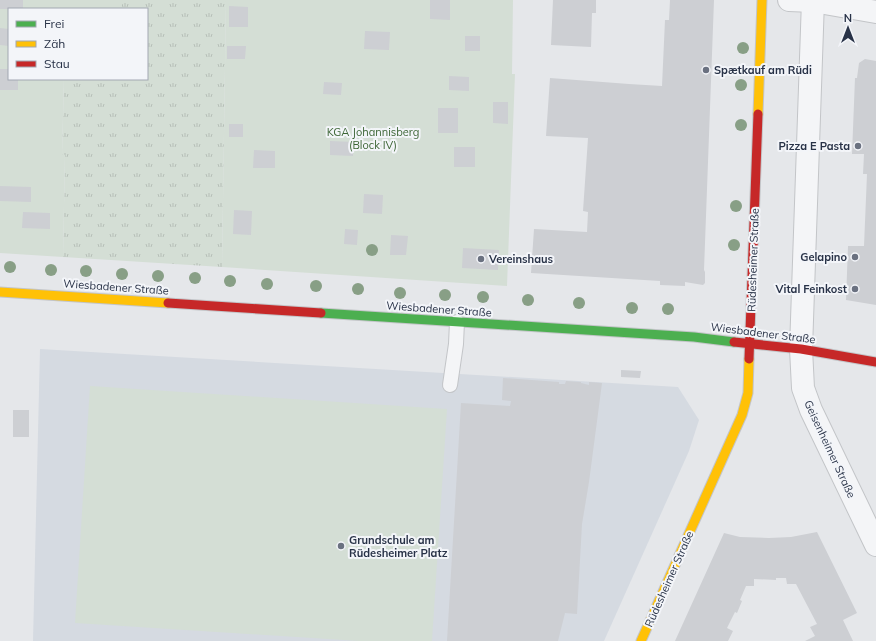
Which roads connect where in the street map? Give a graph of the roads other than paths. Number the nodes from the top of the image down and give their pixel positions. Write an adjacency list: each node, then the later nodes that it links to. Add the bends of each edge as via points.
1 (762, 0): 7 (street, Rüdesheimer Straße)
2 (788, 0): 3 (street)
3 (813, 0): 4 (street); 8 (street, via 802,285)
4 (876, 12)
5 (0, 292): 6 (street, Wiesbadener Straße)
6 (457, 322): 7 (street, Wiesbadener Straße, via 687,336); 10 (lane)
7 (750, 343): 8 (street, Wiesbadener Straße); 12 (street, Rüdesheimer Straße, via 749,384 742,415)
8 (802, 349): 9 (street, Wiesbadener Straße); 11 (street, Geisenheimer Straße, via 803,388 811,410)
9 (876, 362)
10 (450, 385)
11 (876, 545)
12 (641, 641)

